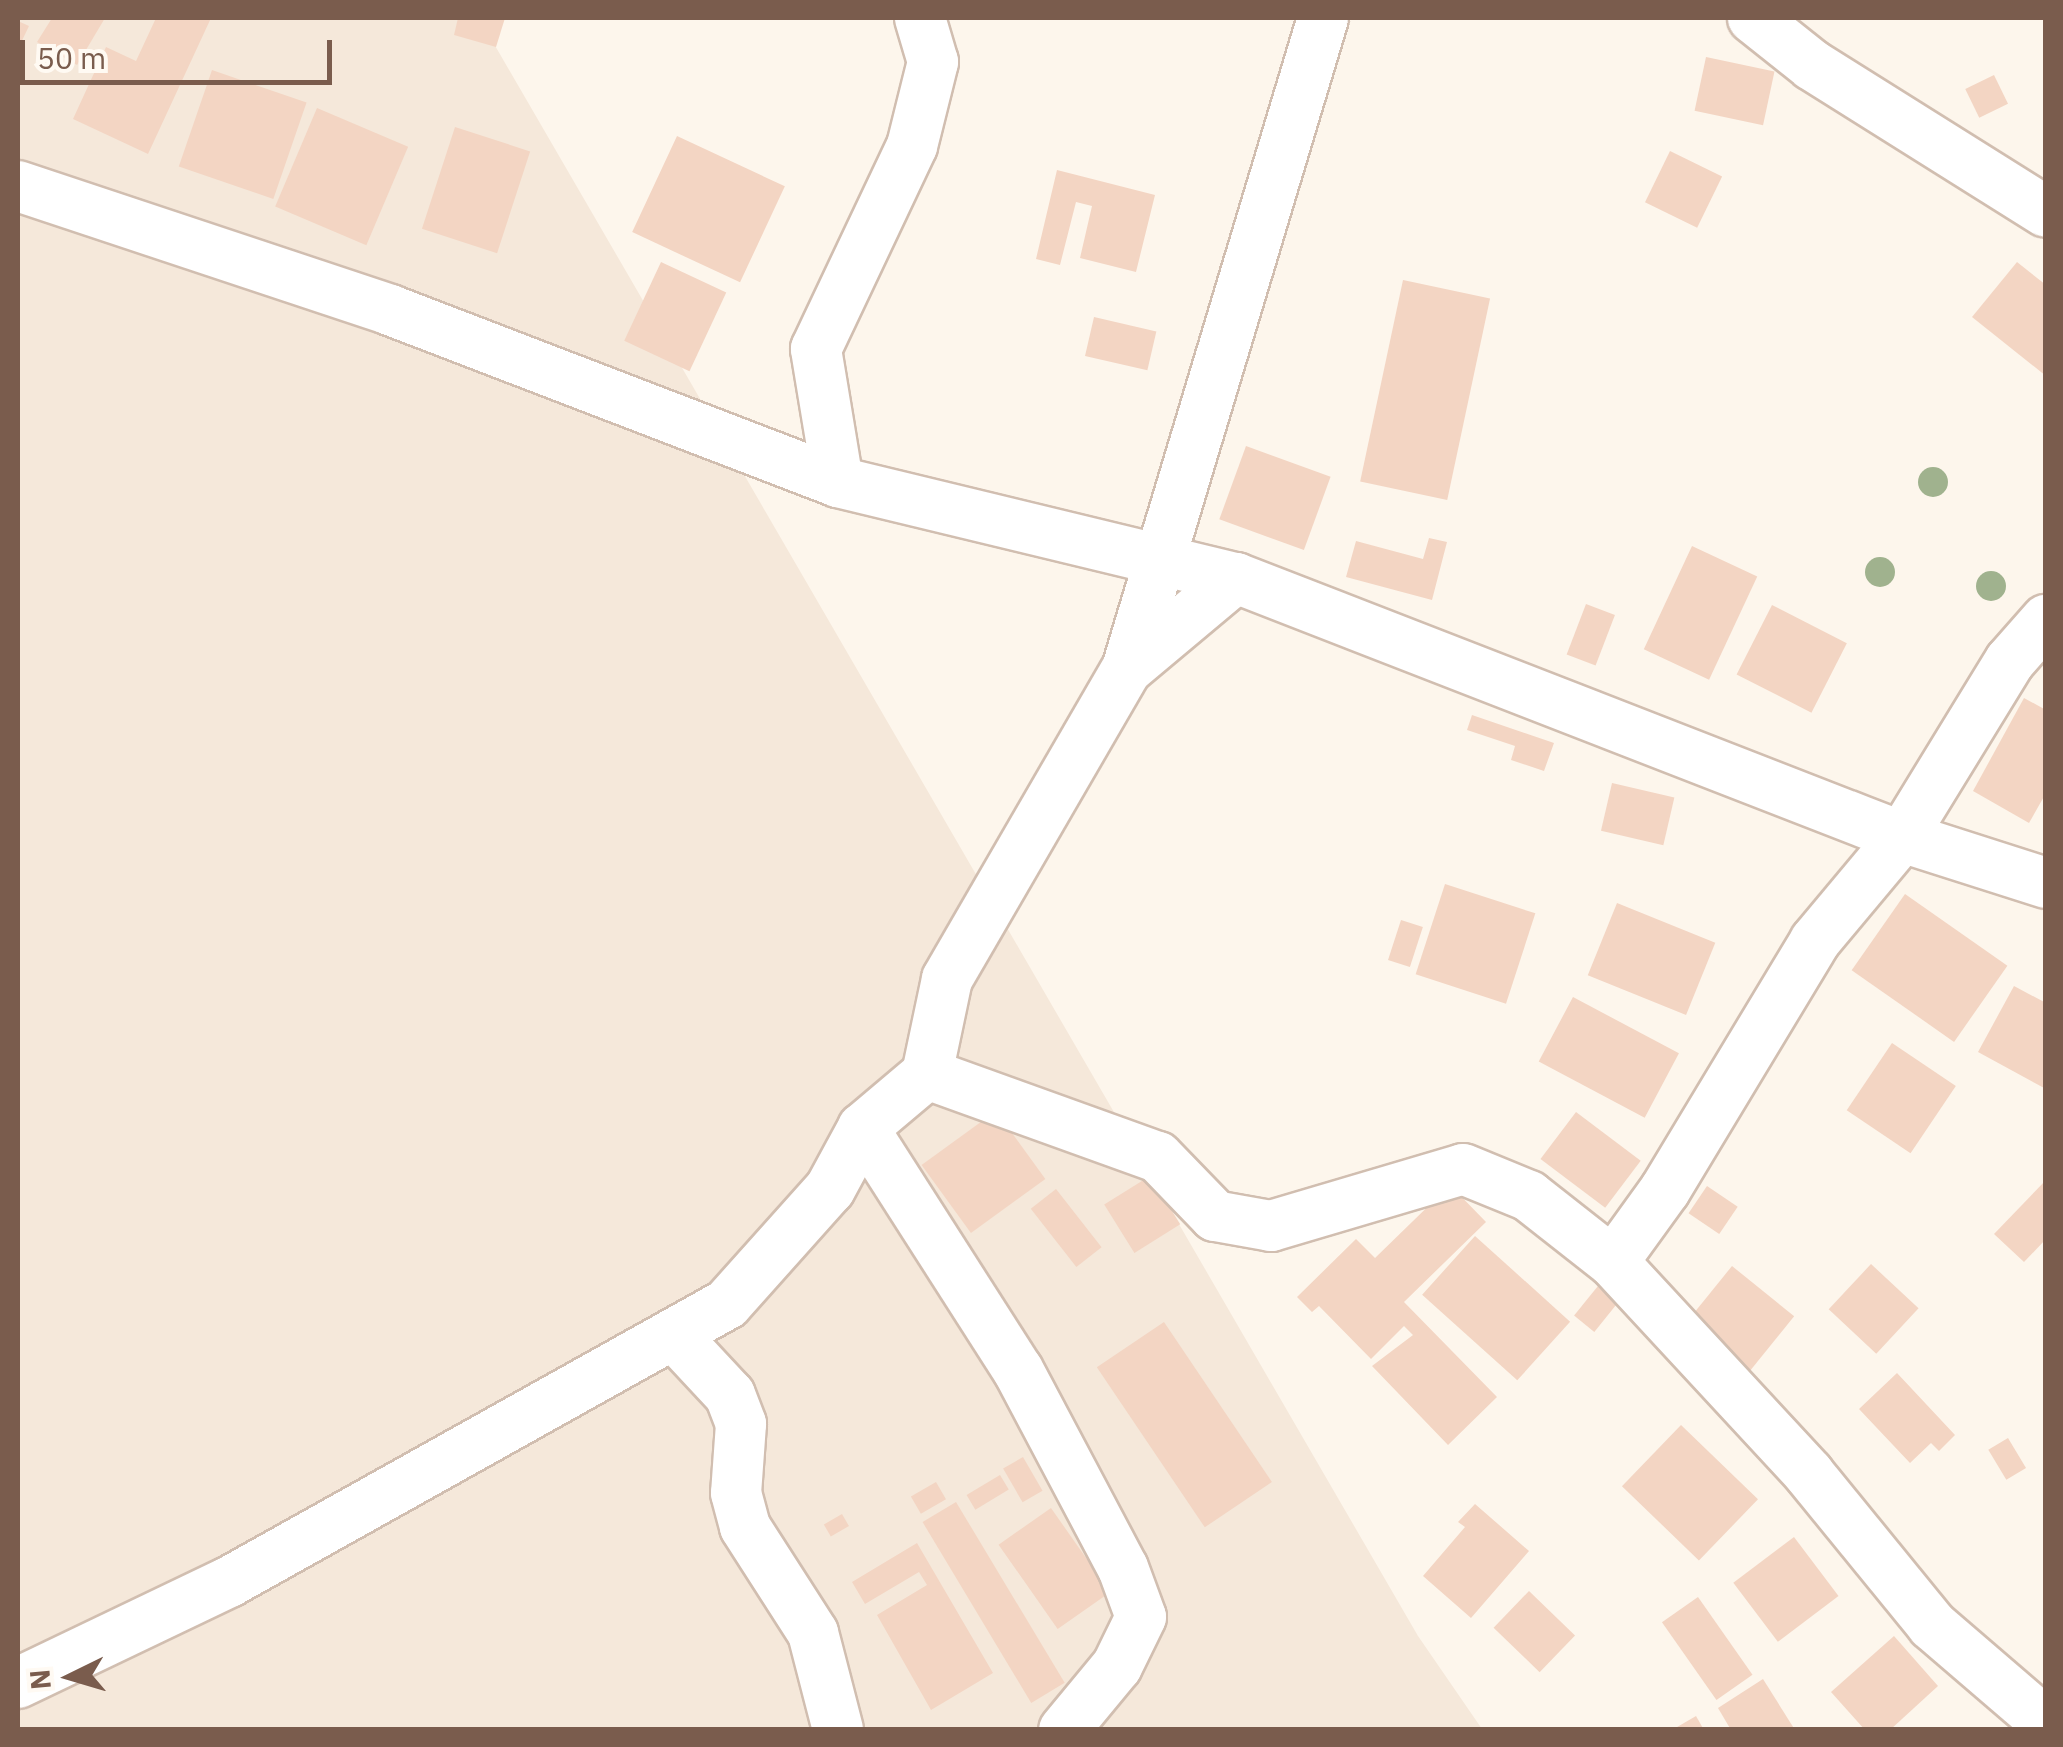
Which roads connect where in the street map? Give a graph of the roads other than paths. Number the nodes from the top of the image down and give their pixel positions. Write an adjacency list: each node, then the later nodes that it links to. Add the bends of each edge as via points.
1 (920, 18): 6 (street, via 933,62 912,146 816,349)
2 (1323, 18): 7 (street)
3 (1753, 18): 5 (street, via 1812,65)
4 (18, 186): 6 (street, via 390,310)
5 (2046, 212)
6 (838, 482): 7 (street)
7 (1160, 564): 8 (street); 10 (street)
8 (1236, 578): 10 (street); 11 (street)
9 (2046, 620): 11 (street, via 2010,662)
10 (1126, 669): 13 (street, via 947,979)
11 (1902, 836): 12 (street); 15 (street, via 1815,941 1665,1190)
12 (2046, 883)
13 (927, 1074): 14 (street); 15 (street, via 1158,1157 1215,1216 1271,1226 1463,1169 1529,1196)
14 (863, 1128): 16 (street, via 830,1189 727,1304); 20 (street, via 1018,1370 1123,1568 1141,1617 1117,1666)
15 (1613, 1262): 18 (street, via 1796,1459 1932,1625)
16 (674, 1335): 17 (street, via 229,1582); 19 (street, via 730,1395 741,1424 735,1465 745,1527 813,1633)
17 (18, 1683)
18 (2028, 1714)
19 (838, 1730)
20 (1064, 1730)

